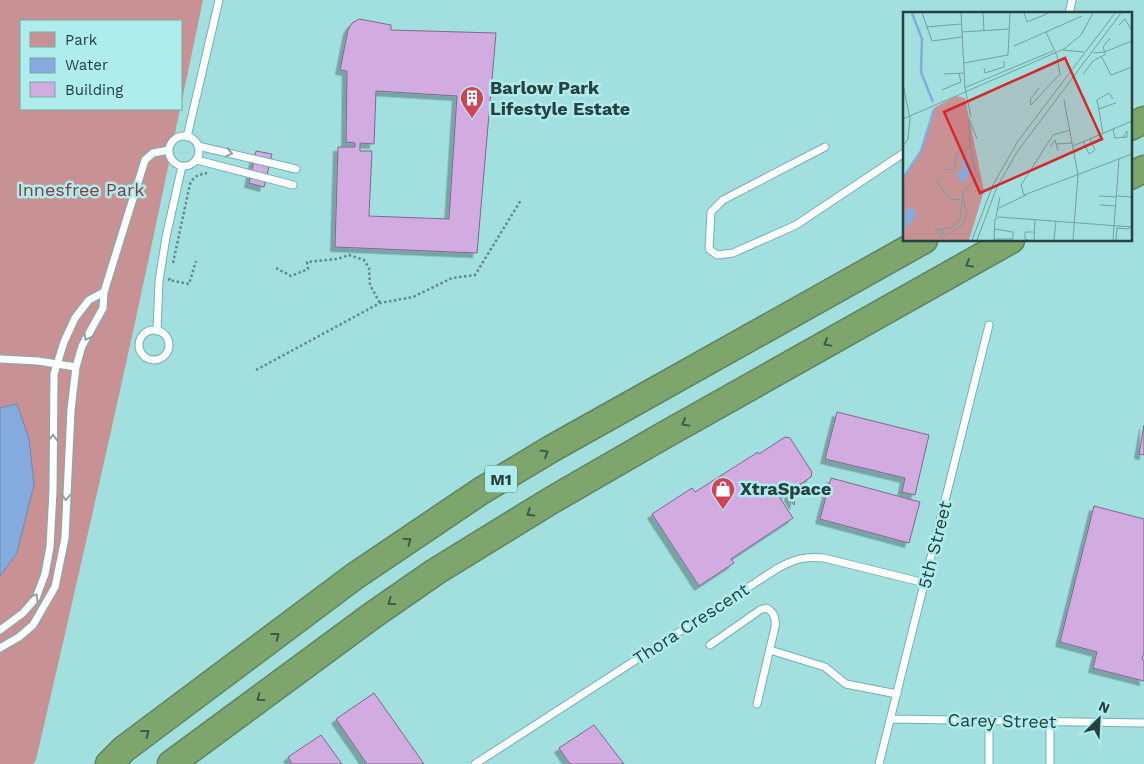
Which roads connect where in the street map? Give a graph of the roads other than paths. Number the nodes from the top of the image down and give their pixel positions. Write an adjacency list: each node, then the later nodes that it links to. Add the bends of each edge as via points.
1 (220, 0): 4 (lane)
2 (1144, 120): 3 (highway)
3 (1132, 126)
4 (187, 137): 5 (lane); 7 (lane, via 177,138)
5 (198, 146): 9 (lane); 11 (lane, one-way to 11)
6 (825, 147): 8 (lane, via 717,205 711,212 709,249 717,255 733,253 796,225)
7 (169, 150): 10 (lane, via 171,160); 17 (lane, via 145,160)
8 (903, 154)
9 (196, 160): 10 (lane, via 189,166); 14 (lane)
10 (182, 166): 19 (lane, via 159,281)
11 (296, 169)
12 (1144, 169): 13 (highway)
13 (1132, 175)
14 (293, 185)
15 (922, 241): 34 (highway, M1, one-way to 15, via 355,576 481,491)
16 (1009, 241): 35 (highway, M1, one-way to 35, via 619,461 435,572)
17 (104, 292): 21 (lane, via 89,300 75,318); 22 (lane, one-way to 22, via 103,308 82,346)
18 (989, 326): 23 (lane, 5th Street)
19 (157, 331): 19 (lane, via 165,335 168,349 163,357 154,360 141,354 139,344 143,335)
20 (0, 359): 21 (lane)
21 (57, 364): 22 (lane); 24 (lane, one-way to 21, via 36,598 45,574 50,547 53,386)
22 (76, 366): 26 (lane, one-way to 26, via 65,538 56,587 32,625)
23 (925, 583): 28 (lane, 5th Street); 36 (lane, Thora Crescent, via 824,558 808,556 792,561)
24 (0, 630)
25 (710, 645): 27 (lane, via 766,608 776,621)
26 (0, 648)
27 (770, 650): 28 (lane, via 825,667 846,684); 29 (lane)
28 (897, 694): 30 (lane, 5th Street)
29 (757, 704)
30 (891, 719): 31 (lane, Carey Street); 37 (lane, 5th Street)
31 (990, 721): 32 (lane, Carey Street); 38 (lane)
32 (1050, 722): 33 (lane, Carey Street); 39 (lane)
33 (1144, 723)
34 (108, 764)
35 (171, 764)
36 (476, 764)
37 (879, 764)
38 (988, 764)
39 (1050, 764)

